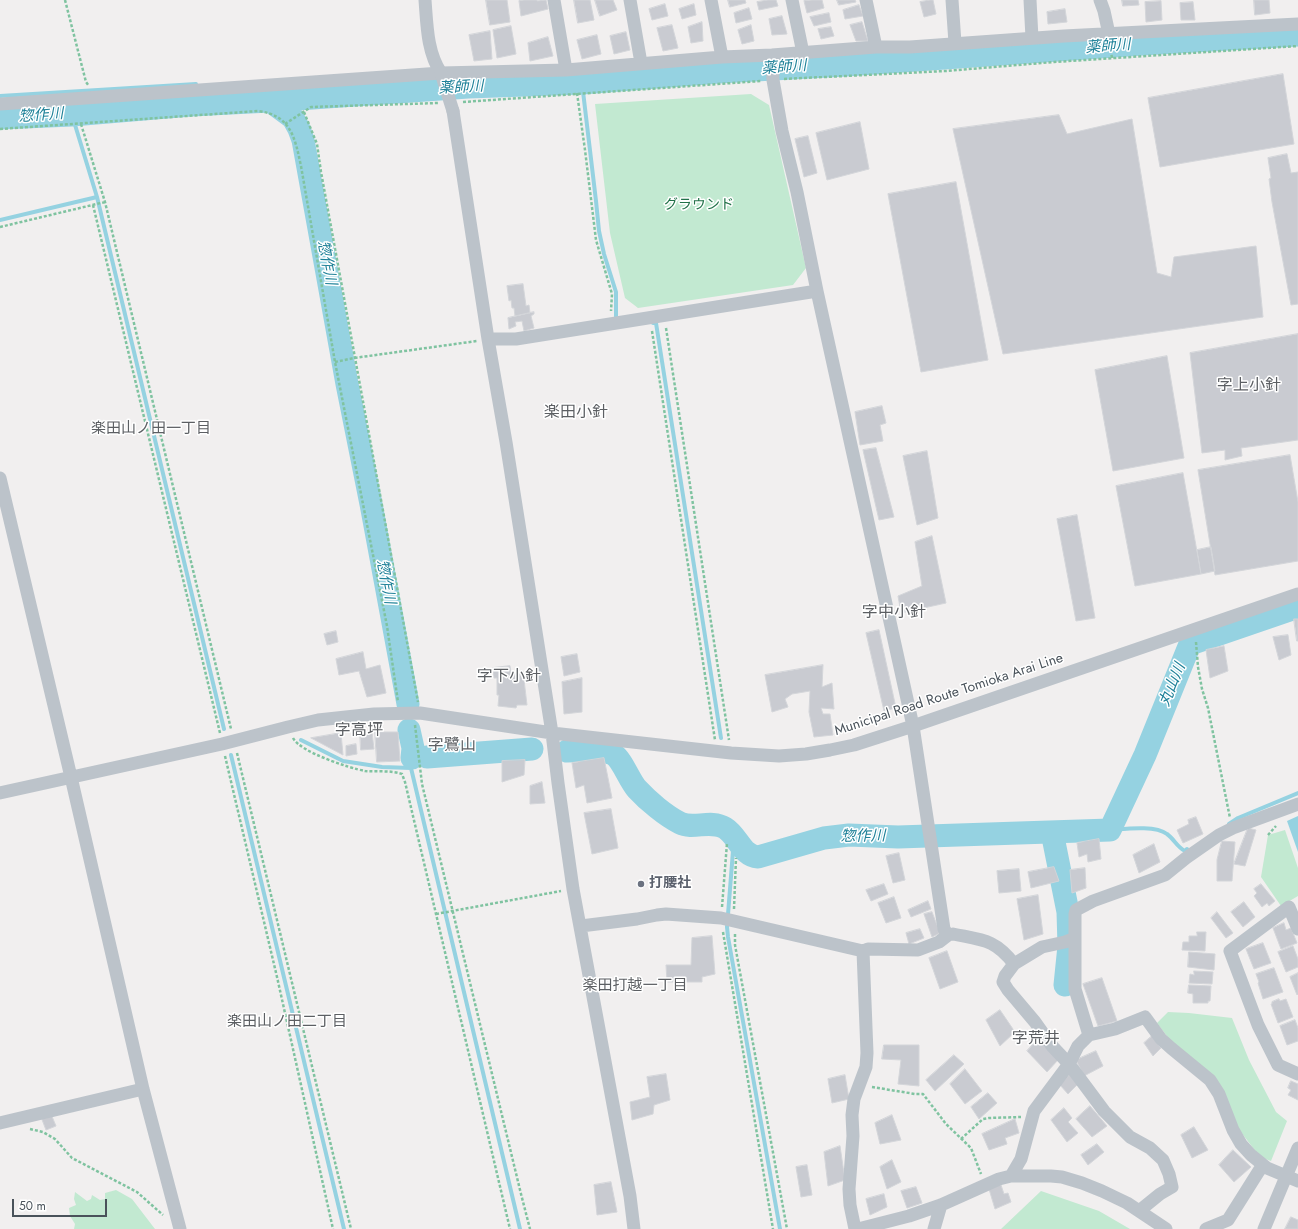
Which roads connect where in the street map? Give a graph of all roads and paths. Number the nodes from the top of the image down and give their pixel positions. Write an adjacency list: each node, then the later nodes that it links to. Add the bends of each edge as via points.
1 (65, 0): 24 (path)
2 (425, 0): 22 (street, via 430,48)
3 (554, 0): 21 (street)
4 (630, 0): 20 (street)
5 (711, 0): 18 (street)
6 (792, 0): 17 (street)
7 (866, 0): 16 (street)
8 (952, 0): 14 (street)
9 (1030, 0): 13 (street)
10 (1100, 0): 12 (street)
11 (1298, 24): 12 (street)
12 (1109, 34): 13 (street)
13 (1032, 38): 14 (street)
14 (955, 43): 16 (street)
15 (1298, 46): 23 (path, via 946,71)
16 (876, 47): 17 (street)
17 (803, 53): 19 (street)
18 (722, 57): 19 (street); 20 (street)
19 (772, 58): 23 (street)
20 (641, 64): 21 (street)
21 (566, 70): 22 (street)
22 (441, 73): 27 (street); 28 (street, bridge)
23 (773, 80): 25 (path); 36 (street)
24 (89, 86)
25 (577, 93): 28 (path); 38 (path, via 596,240 612,294)
26 (441, 103): 29 (path, via 311,107)
27 (0, 104)
28 (454, 106): 40 (street)
29 (304, 112): 31 (path); 41 (path, via 317,144)
30 (81, 124): 31 (path, via 258,111 274,114); 32 (path); 33 (path)
31 (285, 124): 42 (path, via 295,142 301,166)
32 (0, 129)
33 (105, 202): 34 (path); 51 (path)
34 (93, 205): 35 (path); 51 (path)
35 (0, 227)
36 (817, 291): 37 (street); 48 (street)
37 (664, 315): 38 (street); 53 (path)
38 (615, 323): 40 (street, via 516,339)
39 (644, 332): 52 (path, via 652,330)
40 (488, 339): 41 (path); 50 (street)
41 (354, 358): 42 (path); 47 (path)
42 (335, 362): 46 (path, via 387,626)
43 (0, 478): 54 (street)
44 (1298, 594): 48 (street, Municipal Road Route Tomioka Arai Line)
45 (1197, 652): 57 (path, via 1202,689)
46 (399, 713): 47 (street, Municipal Road Route Tomioka Arai Line); 49 (street, Municipal Road Route Tomioka Arai Line, via 318,720)
47 (416, 713): 50 (street, Municipal Road Route Tomioka Arai Line); 63 (path, via 422,784)
48 (913, 726): 53 (street, Municipal Road Route Tomioka Arai Line, via 854,744 806,754 779,756); 68 (street, via 944,929)
49 (288, 727): 51 (street, Municipal Road Route Tomioka Arai Line); 64 (path, via 294,740 302,748 335,762 364,771 402,774)
50 (552, 732): 52 (street, Municipal Road Route Tomioka Arai Line); 62 (street)
51 (228, 742): 54 (street, Municipal Road Route Tomioka Arai Line); 89 (path); 90 (path)
52 (717, 751): 53 (street, Municipal Road Route Tomioka Arai Line)
53 (731, 753)
54 (71, 777): 55 (street, Municipal Road Route Tomioka Arai Line); 76 (street)
55 (0, 793)
56 (1298, 804): 58 (street)
57 (1228, 813)
58 (1278, 817): 59 (path); 69 (street, via 1233,828 1219,835 1165,875 1079,907 1076,910)
59 (1268, 835)
60 (727, 843): 65 (path)
61 (736, 858): 65 (path)
62 (573, 889): 63 (path); 66 (street)
63 (453, 910): 64 (path); 92 (path)
64 (436, 914): 91 (path)
65 (728, 919): 66 (street, via 666,914); 70 (street); 94 (path); 95 (path, via 735,945)
66 (581, 926): 93 (street)
67 (1298, 930): 74 (street, via 1289,907 1230,951 1258,1025 1278,1065)
68 (948, 935): 70 (street, via 939,942 918,950); 71 (street, via 989,942 1006,953)
69 (1070, 940): 71 (street, via 1042,947); 72 (street, via 1075,988)
70 (863, 951): 75 (street, via 867,1053 866,1067)
71 (1014, 964): 73 (street, via 1005,976 1004,982 1008,990)
72 (1089, 1035): 73 (street, via 1078,1046); 82 (street, via 1115,1029 1145,1017 1171,1048 1210,1080 1241,1144)
73 (1069, 1064): 77 (street); 87 (street, via 1118,1127 1163,1160 1172,1187)
74 (1298, 1074)
75 (860, 1084): 80 (path, via 923,1094); 96 (street, via 854,1099 852,1115 849,1189 850,1205)
76 (143, 1089): 78 (street); 88 (street)
77 (1033, 1116): 80 (path, via 983,1119); 83 (street, via 1021,1159)
78 (18, 1118): 79 (street); 88 (path, via 22,1125 55,1138 72,1158 137,1192)
79 (0, 1123)
80 (961, 1139): 85 (path, via 973,1153)
81 (1298, 1148): 84 (street)
82 (1262, 1166): 84 (street); 99 (street, via 1228,1220)
83 (1011, 1176): 85 (street); 87 (street, via 1062,1177 1102,1191)
84 (1292, 1179): 100 (street)
85 (985, 1185): 86 (street)
86 (941, 1205): 96 (street); 97 (street)
87 (1139, 1211): 98 (street)
88 (179, 1226)
89 (333, 1229)
90 (351, 1229)
91 (510, 1229)
92 (530, 1229)
93 (634, 1229)
94 (773, 1229)
95 (787, 1229)
96 (859, 1229)
97 (934, 1229)
98 (1166, 1229)
99 (1206, 1229)
100 (1264, 1229)

